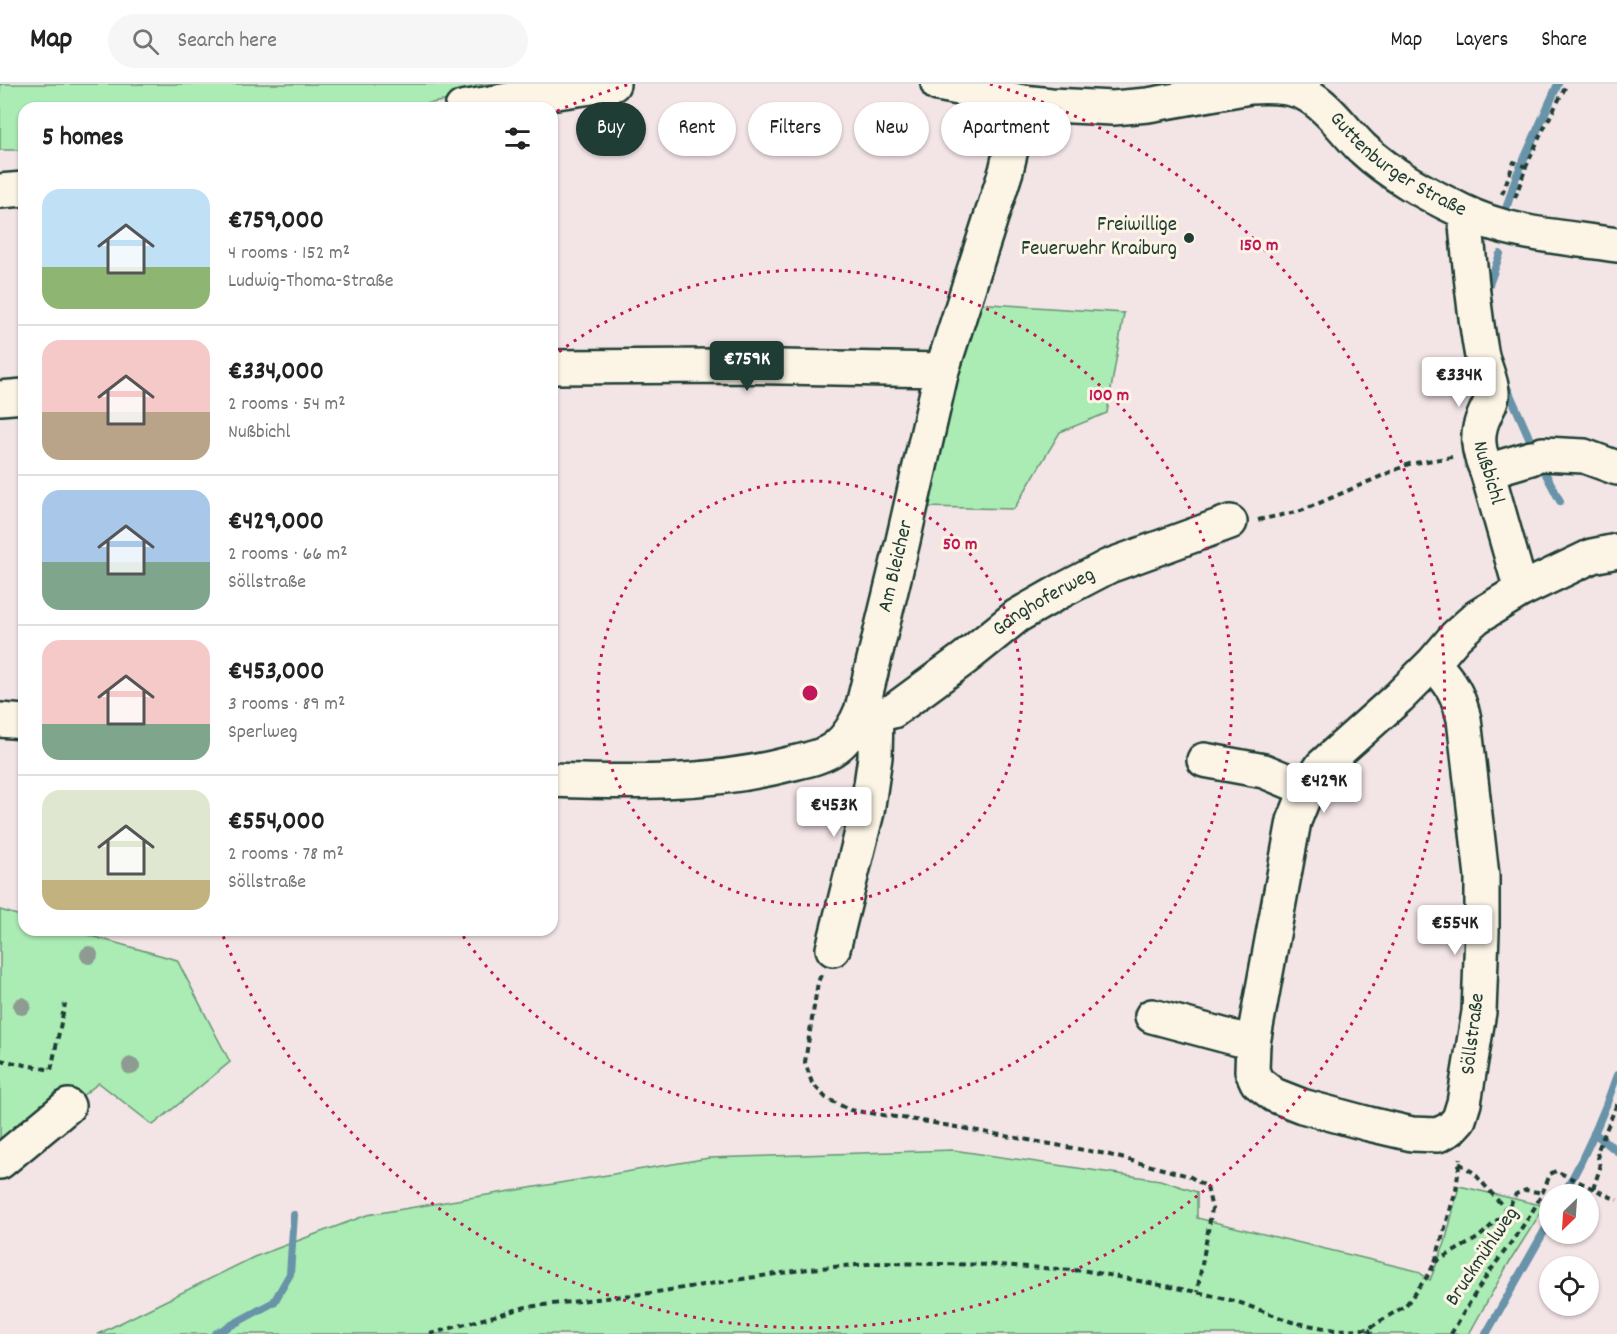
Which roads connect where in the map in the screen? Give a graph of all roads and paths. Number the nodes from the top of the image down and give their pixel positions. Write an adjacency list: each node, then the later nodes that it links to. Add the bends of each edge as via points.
1 (613, 84): 5 (street)
2 (938, 84): 6 (street, Guttenburger Straße)
3 (1567, 84): 10 (path)
4 (1332, 96): 7 (street, Guttenburger Straße, via 1313,97 1290,88 1263,86 1148,105); 13 (street, Guttenburger Straße, via 1362,148 1390,171)
5 (497, 102)
6 (1022, 102)
7 (1071, 106)
8 (1009, 156): 17 (street, Am Bleicher)
9 (1514, 162): 10 (path)
10 (1525, 167): 14 (path)
11 (18, 190): 12 (street)
12 (0, 191)
13 (1465, 213): 14 (street, Guttenburger Straße); 20 (street, Nußbichl, via 1472,292 1492,391 1479,429)
14 (1510, 230): 15 (street, Guttenburger Straße)
15 (1617, 245)
16 (558, 367): 17 (street)
17 (942, 370): 26 (street, Am Bleicher)
18 (18, 396): 19 (street)
19 (0, 398)
20 (1483, 462): 21 (street, via 1584,456); 22 (path, via 1409,464 1301,511 1257,521); 24 (street, Nußbichl)
21 (1617, 468)
22 (1230, 522): 26 (street, Ganghoferweg, via 1109,566 1017,616 893,711)
23 (1617, 551): 24 (street, via 1592,556)
24 (1521, 590): 25 (street, via 1477,617)
25 (1433, 663): 31 (street, via 1322,766); 39 (street, Söllstraße, via 1460,700 1482,876 1479,1012 1464,1103 1459,1119)
26 (869, 712): 30 (street, Am Bleicher, via 837,746 819,756 763,771 684,781); 32 (street, via 875,757 867,812)
27 (0, 720): 28 (street)
28 (18, 722)
29 (1204, 760): 31 (street, via 1264,771)
30 (558, 780)
31 (1307, 789): 35 (street, via 1294,821)
32 (833, 949): 51 (path, via 818,982 804,1062 812,1083 826,1098 850,1110 1106,1154 1189,1176 1207,1186 1212,1209)
33 (65, 1004): 36 (path, via 51,1070)
34 (1152, 1016): 35 (street)
35 (1253, 1043): 39 (street, via 1252,1071 1257,1082 1274,1095 1412,1134 1438,1136)
36 (0, 1060)
37 (1617, 1104): 44 (path, via 1597,1152 1600,1168)
38 (68, 1106): 40 (street)
39 (1450, 1129): 41 (path, via 1460,1155)
40 (0, 1162)
41 (1459, 1163): 49 (path, via 1474,1173); 50 (path, via 1456,1190)
42 (1546, 1184): 43 (path, Bruckmühlweg, via 1556,1171)
43 (1584, 1184)
44 (1594, 1184)
45 (1599, 1191): 48 (path, Bruckmühlweg)
46 (1539, 1192): 49 (path, via 1516,1194)
47 (1539, 1199): 55 (path, Bruckmühlweg)
48 (1617, 1200)
49 (1507, 1211): 50 (path, via 1478,1238)
50 (1435, 1262): 52 (path, via 1406,1305)
51 (1197, 1292): 52 (path, via 1292,1322 1335,1330); 53 (path, via 1087,1271 999,1264 881,1263 808,1269 526,1307)
52 (1368, 1329): 54 (path)
53 (430, 1334)
54 (1372, 1334)
55 (1451, 1334)

